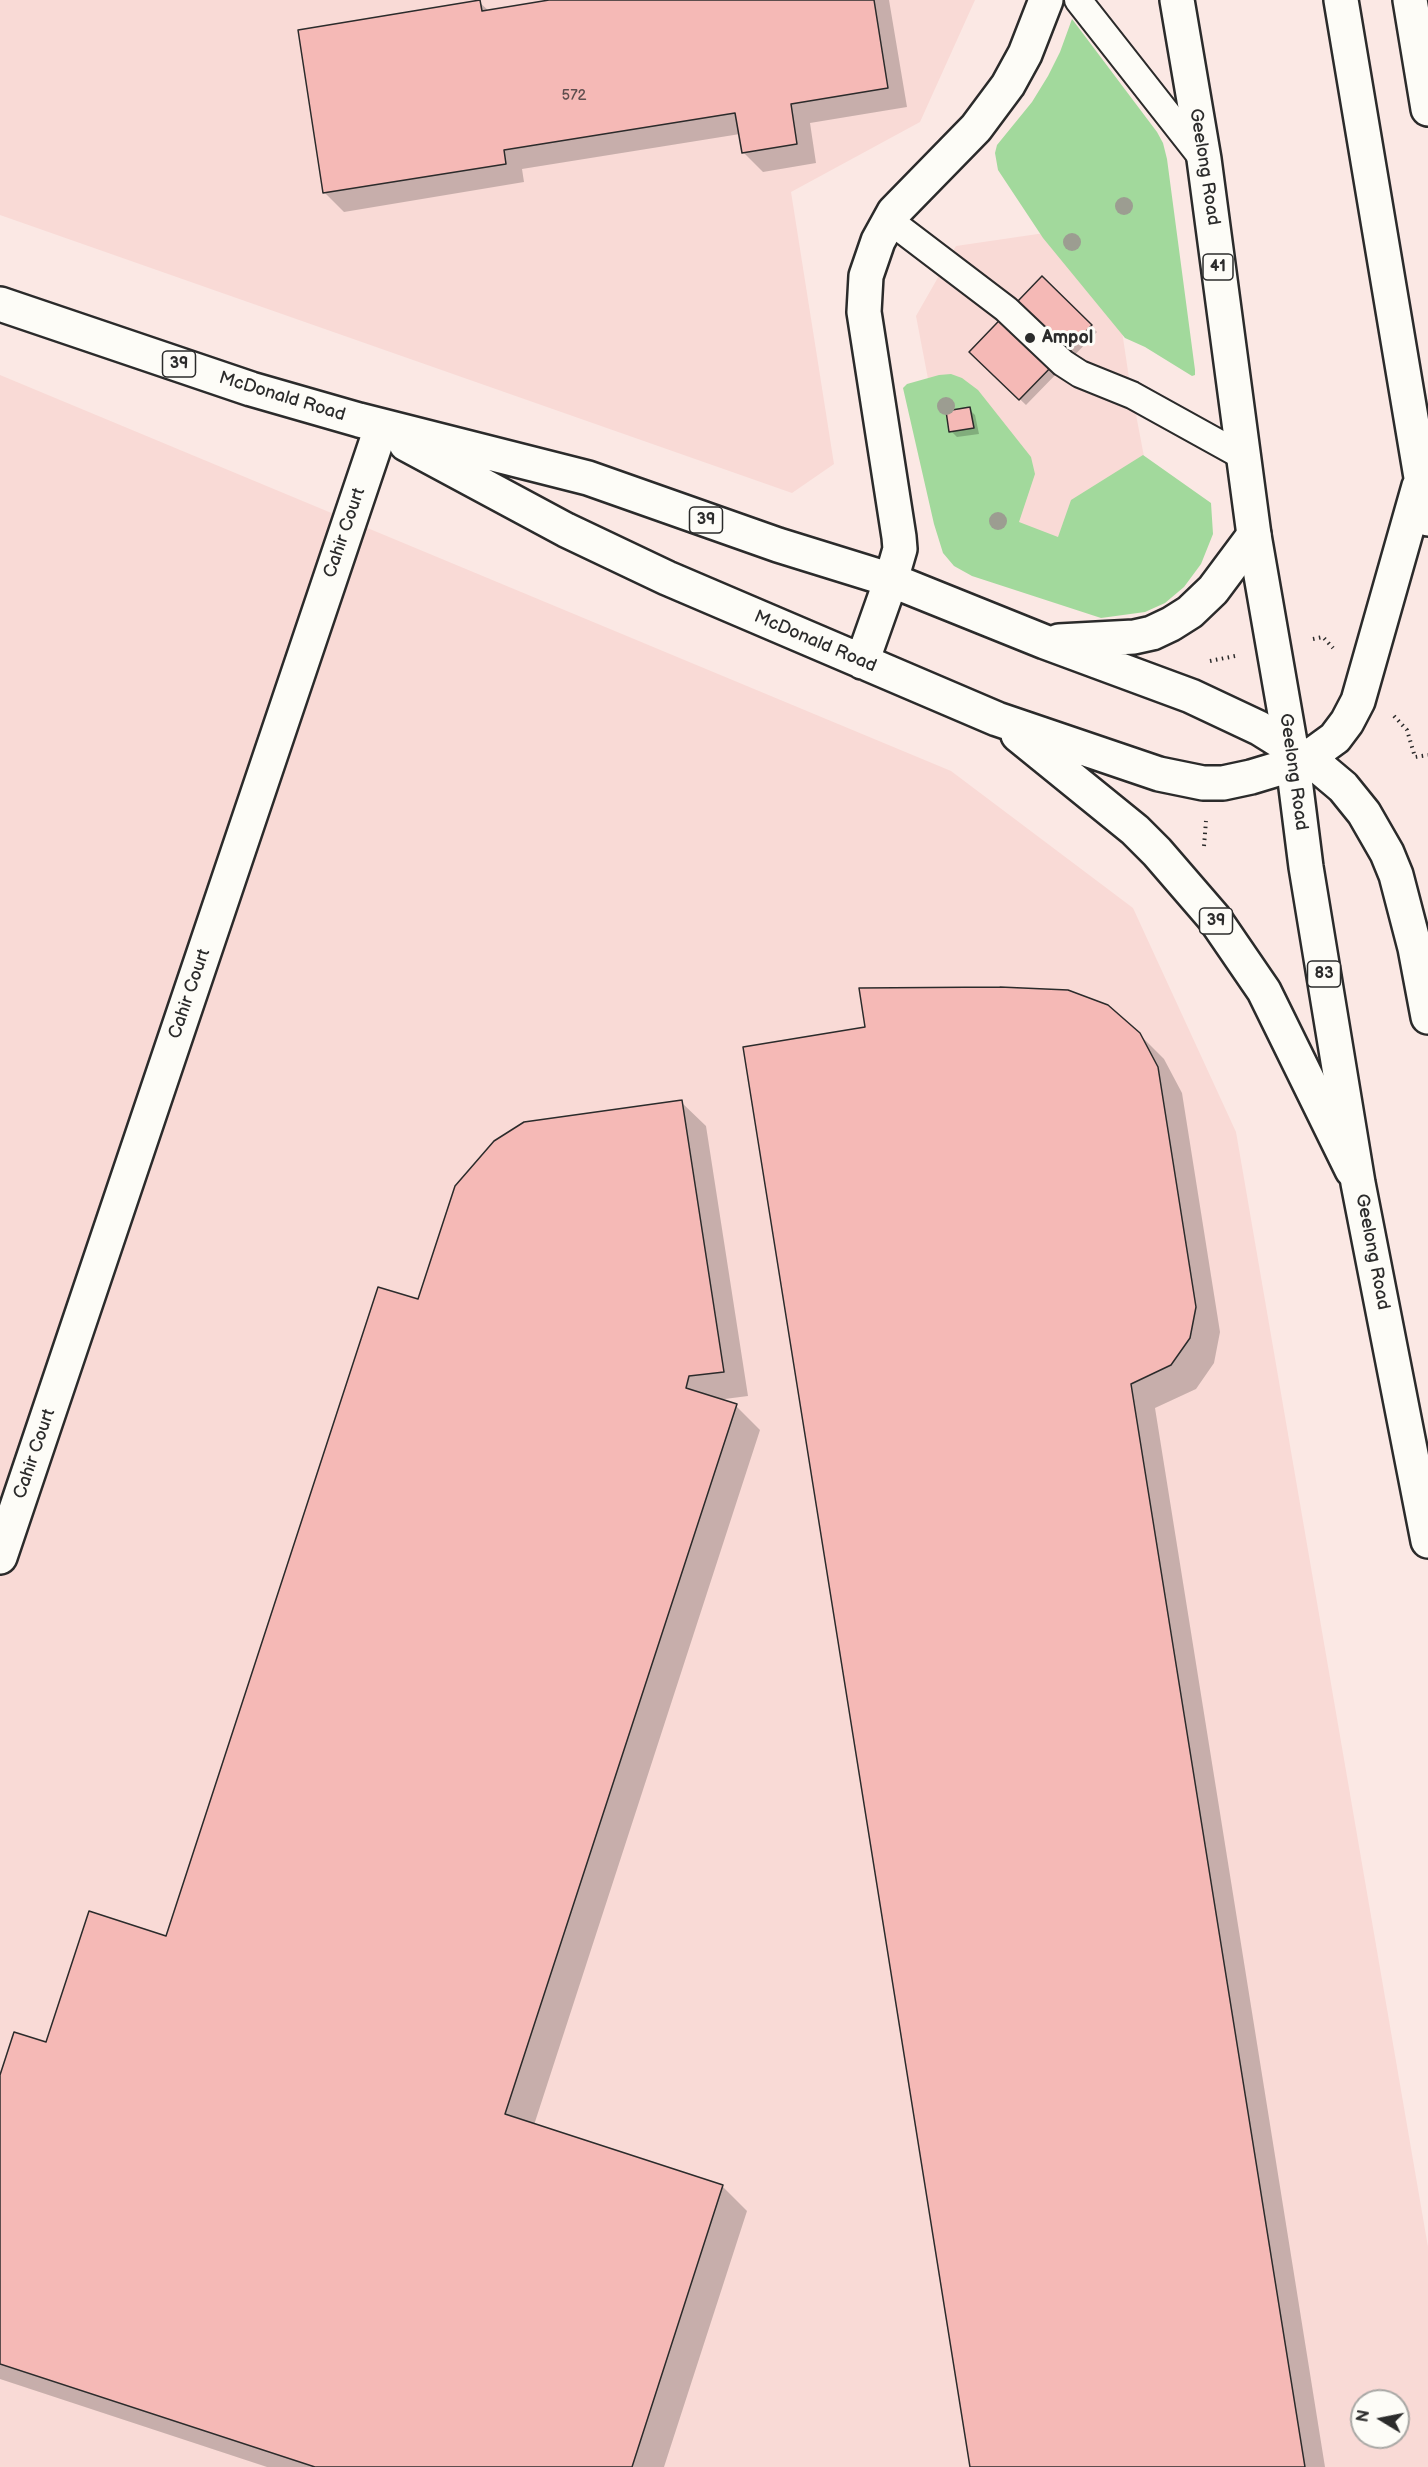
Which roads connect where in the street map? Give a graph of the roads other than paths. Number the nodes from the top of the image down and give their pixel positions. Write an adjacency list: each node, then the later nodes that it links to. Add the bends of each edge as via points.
1 (1046, 0): 8 (main road, via 1025,54 998,99 976,128)
2 (1078, 0): 7 (lane)
3 (1177, 0): 7 (main road, Geelong Road / 41)
4 (1341, 0): 12 (main road)
5 (1410, 0): 6 (main road)
6 (1428, 109)
7 (1203, 159): 11 (main road, Geelong Road / 41)
8 (889, 220): 11 (lane, via 1006,309 1063,363 1132,395); 15 (main road, via 871,258 862,302 900,549)
9 (0, 304): 10 (main road, McDonald Road / 39)
10 (370, 425): 15 (main road, McDonald Road / 39, via 588,478); 17 (main road, McDonald Road / 39, via 566,530); 23 (main road, Cahir Court)
11 (1245, 457): 14 (main road, Geelong Road / 41)
12 (1421, 477): 13 (main road); 19 (main road, via 1358,701 1335,738)
13 (1428, 519)
14 (1254, 535): 16 (main road, via 1213,590 1171,624 1134,637); 19 (main road, Geelong Road / 83)
15 (891, 580): 16 (main road, McDonald Road / 39); 17 (main road)
16 (1045, 642): 19 (main road, McDonald Road / 39, via 1191,696 1259,728)
17 (862, 662): 18 (main road, McDonald Road / 39)
18 (997, 719): 19 (main road, McDonald Road / 39, via 1159,774 1203,783 1251,777); 21 (main road, 39, via 1135,830 1214,918 1264,991)
19 (1297, 756): 20 (main road, via 1332,777 1356,802 1387,853 1415,948); 21 (main road, Geelong Road / 83, via 1306,867)
20 (1428, 1017)
21 (1358, 1183): 22 (main road, Geelong Road / 83)
22 (1428, 1541)
23 (0, 1557)

